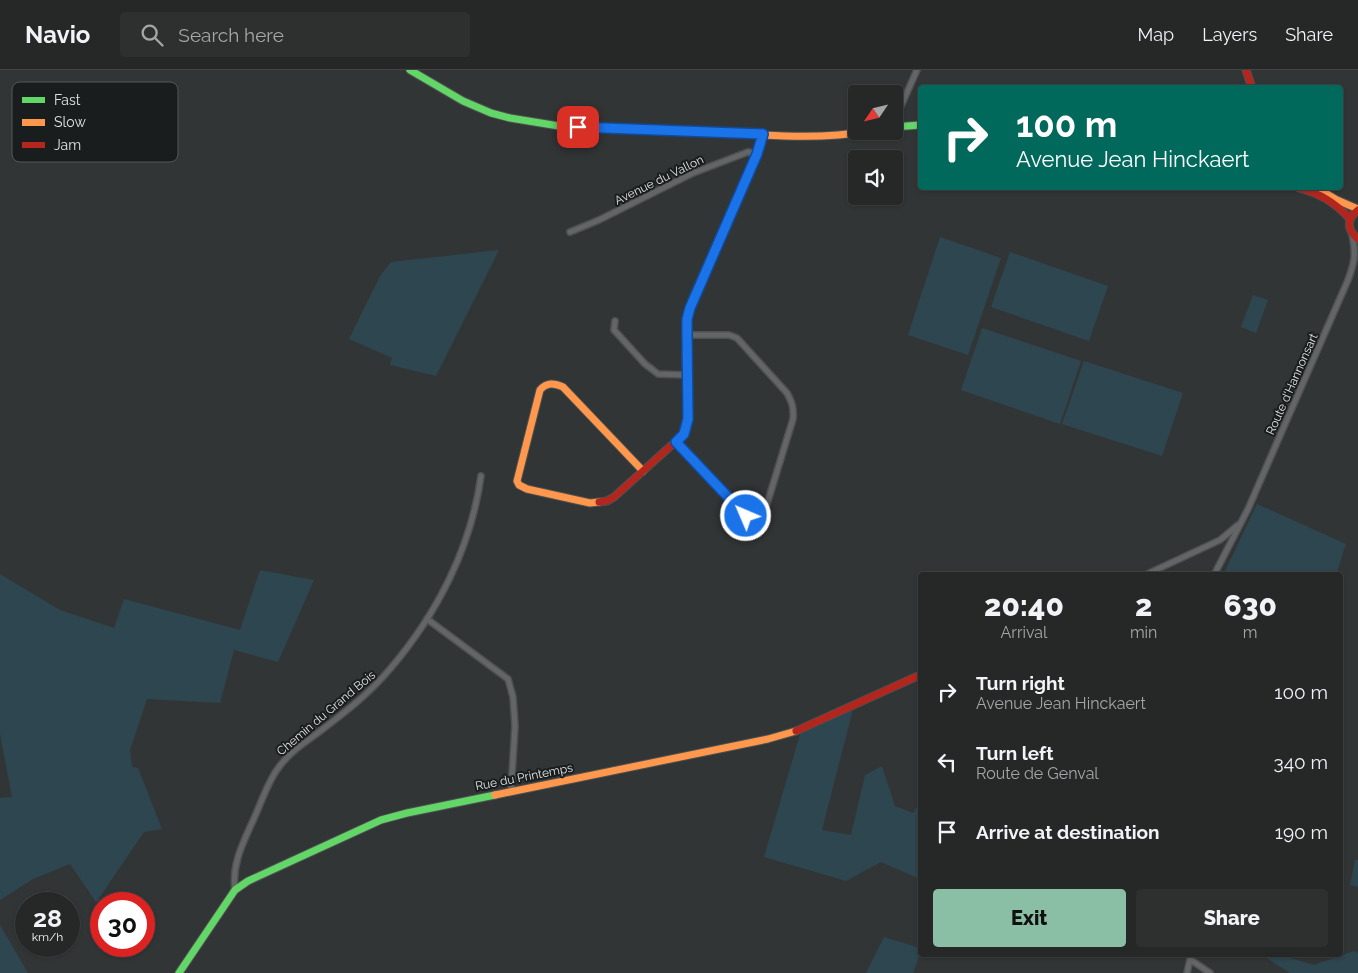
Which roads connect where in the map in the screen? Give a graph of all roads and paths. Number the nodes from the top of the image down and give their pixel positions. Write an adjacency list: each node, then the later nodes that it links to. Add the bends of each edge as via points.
1 (410, 70): 9 (street, via 483,109 533,123)
2 (917, 70): 5 (street)
3 (1246, 70): 4 (street)
4 (1251, 85)
5 (903, 102)
6 (918, 125): 7 (street)
7 (903, 126)
8 (848, 133): 9 (street, via 826,136)
9 (763, 134): 10 (street)
10 (757, 154): 15 (street, Avenue du Vallon, via 748,152 708,167); 20 (street, via 690,308)
11 (1306, 190): 14 (street, via 1330,199)
12 (1320, 190): 13 (street)
13 (1358, 209): 14 (street)
14 (1350, 218): 16 (street)
15 (570, 232)
16 (1352, 234): 17 (street); 18 (street, Route d'Hannonsart)
17 (1358, 239)
18 (1357, 252): 25 (street, Route d'Hannonsart, via 1348,280)
19 (614, 321): 21 (street, via 614,330 648,368 658,374)
20 (687, 335): 21 (street); 22 (street, via 729,335 737,338 787,393 794,410 764,514 756,519 750,519 741,512)
21 (687, 375): 22 (street, via 686,428)
22 (676, 442): 23 (street)
23 (643, 471): 23 (street, via 563,387 545,384 540,390 518,474 520,485 597,503 614,497)
24 (481, 476): 28 (street, Chemin du Grand Bois, via 477,502 462,550)
25 (1242, 521): 26 (street, via 1220,540); 27 (street, Route d'Hannonsart)
26 (1151, 572)
27 (1216, 572)
28 (427, 619): 30 (street, via 508,679 515,726); 31 (street, Chemin du Grand Bois, via 376,685 279,766 238,856 234,872)
29 (918, 676): 30 (street, Rue du Printemps, via 789,734)
30 (511, 791): 31 (street, Rue du Printemps, via 393,816 248,881)
31 (235, 890): 33 (street, Rue du Printemps)
32 (1191, 957): 34 (street); 35 (street)
33 (179, 973)
34 (1187, 973)
35 (1210, 973)

